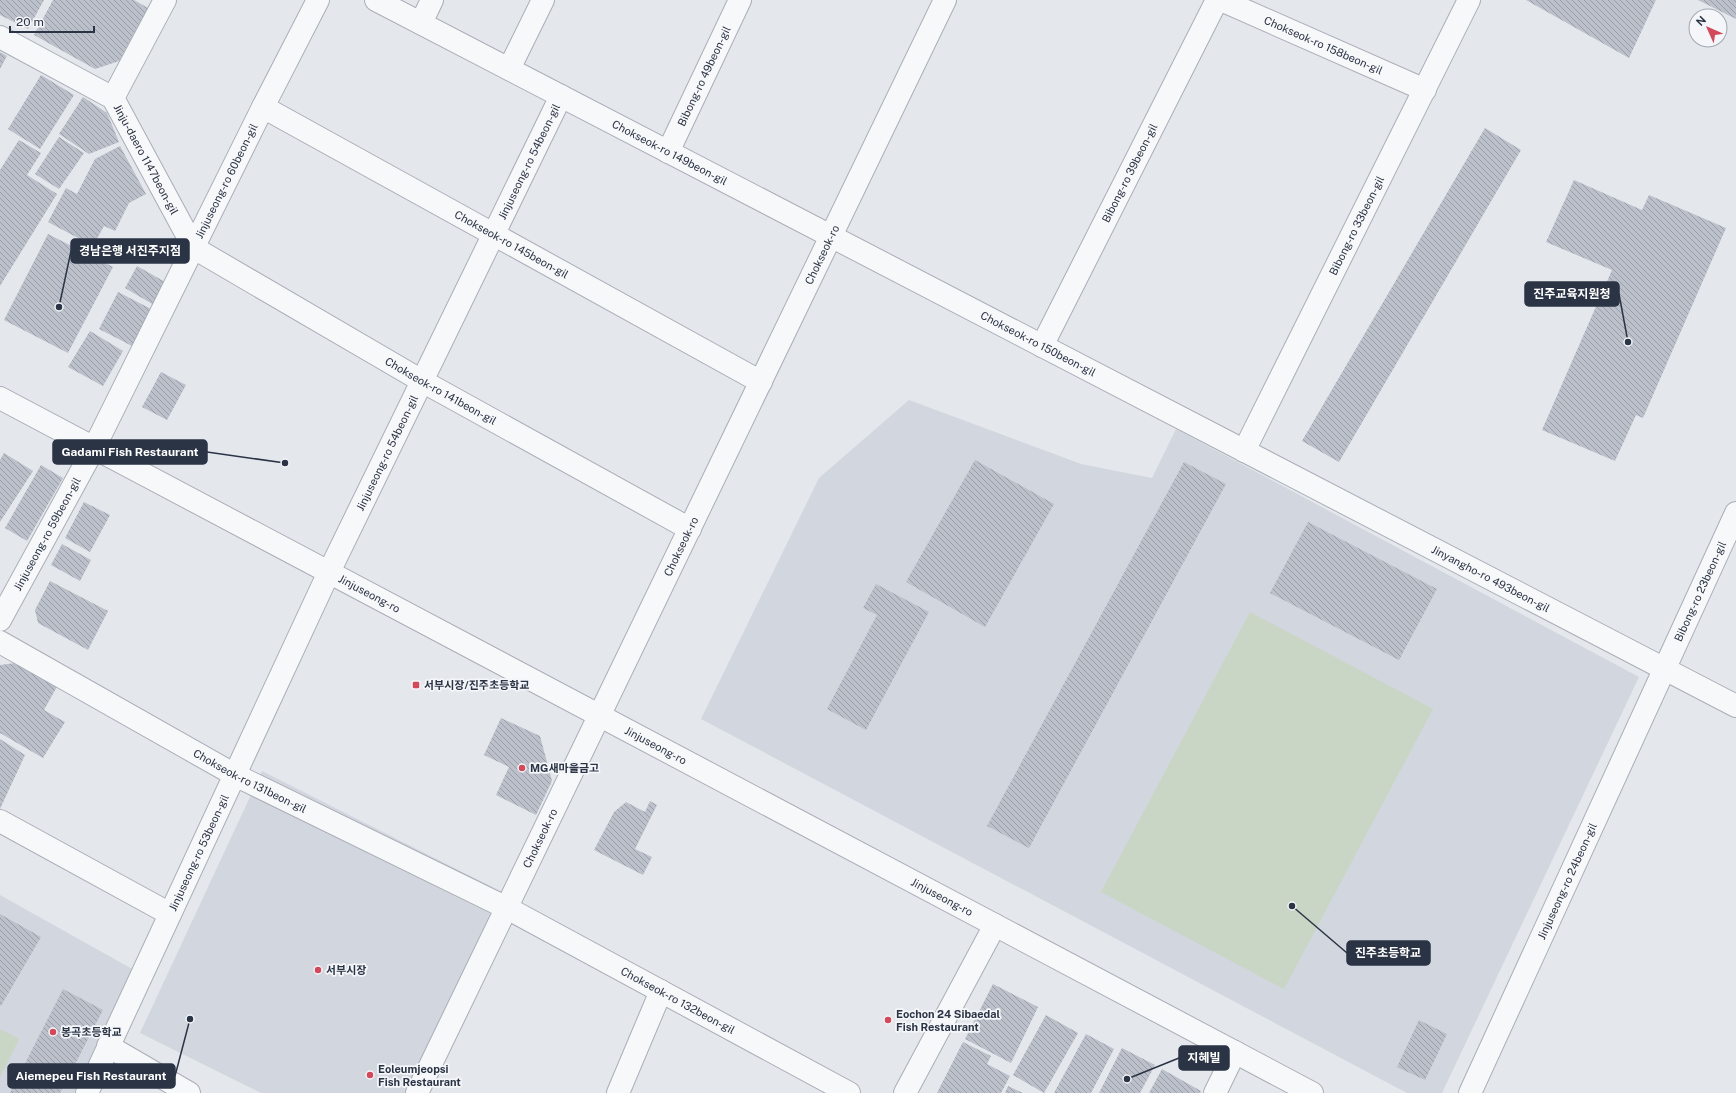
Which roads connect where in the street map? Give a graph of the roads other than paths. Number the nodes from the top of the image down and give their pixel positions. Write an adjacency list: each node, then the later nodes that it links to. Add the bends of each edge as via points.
1 (165, 0): 16 (street)
2 (318, 0): 17 (street, Jinjuseong-ro 60beon-gil)
3 (376, 0): 11 (street, Chokseok-ro 149beon-gil)
4 (432, 0): 11 (street)
5 (543, 0): 13 (street)
6 (740, 0): 18 (street, Bibong-ro 49beon-gil)
7 (944, 0): 20 (street, Chokseok-ro)
8 (1217, 0): 22 (street, Bibong-ro 39beon-gil)
9 (1221, 0): 14 (street, Chokseok-ro 158beon-gil)
10 (1469, 0): 14 (street, Bibong-ro 33beon-gil)
11 (420, 23): 13 (street, Chokseok-ro 149beon-gil)
12 (0, 37): 16 (street, Jinju-daero 1147beon-gil)
13 (508, 69): 15 (street, Chokseok-ro 149beon-gil)
14 (1425, 90): 27 (street, Bibong-ro 33beon-gil)
15 (561, 96): 18 (street, Chokseok-ro 149beon-gil); 19 (street, Jinjuseong-ro 54beon-gil)
16 (113, 98): 21 (street, Jinju-daero 1147beon-gil)
17 (263, 107): 19 (street, Chokseok-ro 145beon-gil); 21 (street, Jinjuseong-ro 60beon-gil)
18 (668, 152): 20 (street, Chokseok-ro 149beon-gil)
19 (493, 235): 23 (street, Jinjuseong-ro 54beon-gil); 24 (street, Chokseok-ro 145beon-gil)
20 (831, 236): 22 (street, Chokseok-ro 150beon-gil); 24 (street, Chokseok-ro)
21 (194, 248): 23 (street, Chokseok-ro 141beon-gil); 26 (street, Jinjuseong-ro 60beon-gil)
22 (1042, 346): 27 (street, Chokseok-ro 150beon-gil)
23 (422, 380): 29 (street, Chokseok-ro 141beon-gil); 30 (street, Jinjuseong-ro 54beon-gil)
24 (761, 382): 29 (street, Chokseok-ro)
25 (0, 398): 26 (street, Jinjuseong-ro)
26 (94, 448): 30 (street, Jinjuseong-ro); 31 (street, Jinjuseong-ro 59beon-gil)
27 (1244, 451): 33 (street, Jinyangho-ro 493beon-gil)
28 (1736, 513): 33 (street, Bibong-ro 23beon-gil)
29 (690, 529): 35 (street, Chokseok-ro)
30 (329, 572): 35 (street, Jinjuseong-ro); 36 (street, Jinjuseong-ro 53beon-gil)
31 (0, 620)
32 (0, 642): 36 (street, Chokseok-ro 131beon-gil)
33 (1664, 669): 34 (street, Jinyangho-ro 493beon-gil); 52 (street, Jinjuseong-ro 24beon-gil)
34 (1736, 706)
35 (600, 716): 38 (street, Chokseok-ro); 40 (street, Jinjuseong-ro)
36 (235, 774): 38 (street, Chokseok-ro 131beon-gil); 39 (street, Jinjuseong-ro 53beon-gil)
37 (0, 821): 39 (street)
38 (507, 908): 41 (street, Chokseok-ro 132beon-gil); 46 (street, Chokseok-ro)
39 (170, 914): 42 (street, Jinjuseong-ro 53beon-gil)
40 (995, 925): 43 (street, Jinjuseong-ro); 49 (street)
41 (661, 991): 47 (street); 48 (street, Chokseok-ro 132beon-gil)
42 (108, 1046): 44 (street, Jinjuseong-ro 53beon-gil); 45 (street)
43 (1235, 1052): 50 (street); 51 (street, Jinjuseong-ro)
44 (87, 1093)
45 (189, 1093)
46 (417, 1093)
47 (618, 1093)
48 (849, 1093)
49 (905, 1093)
50 (1215, 1093)
51 (1312, 1093)
52 (1470, 1093)

